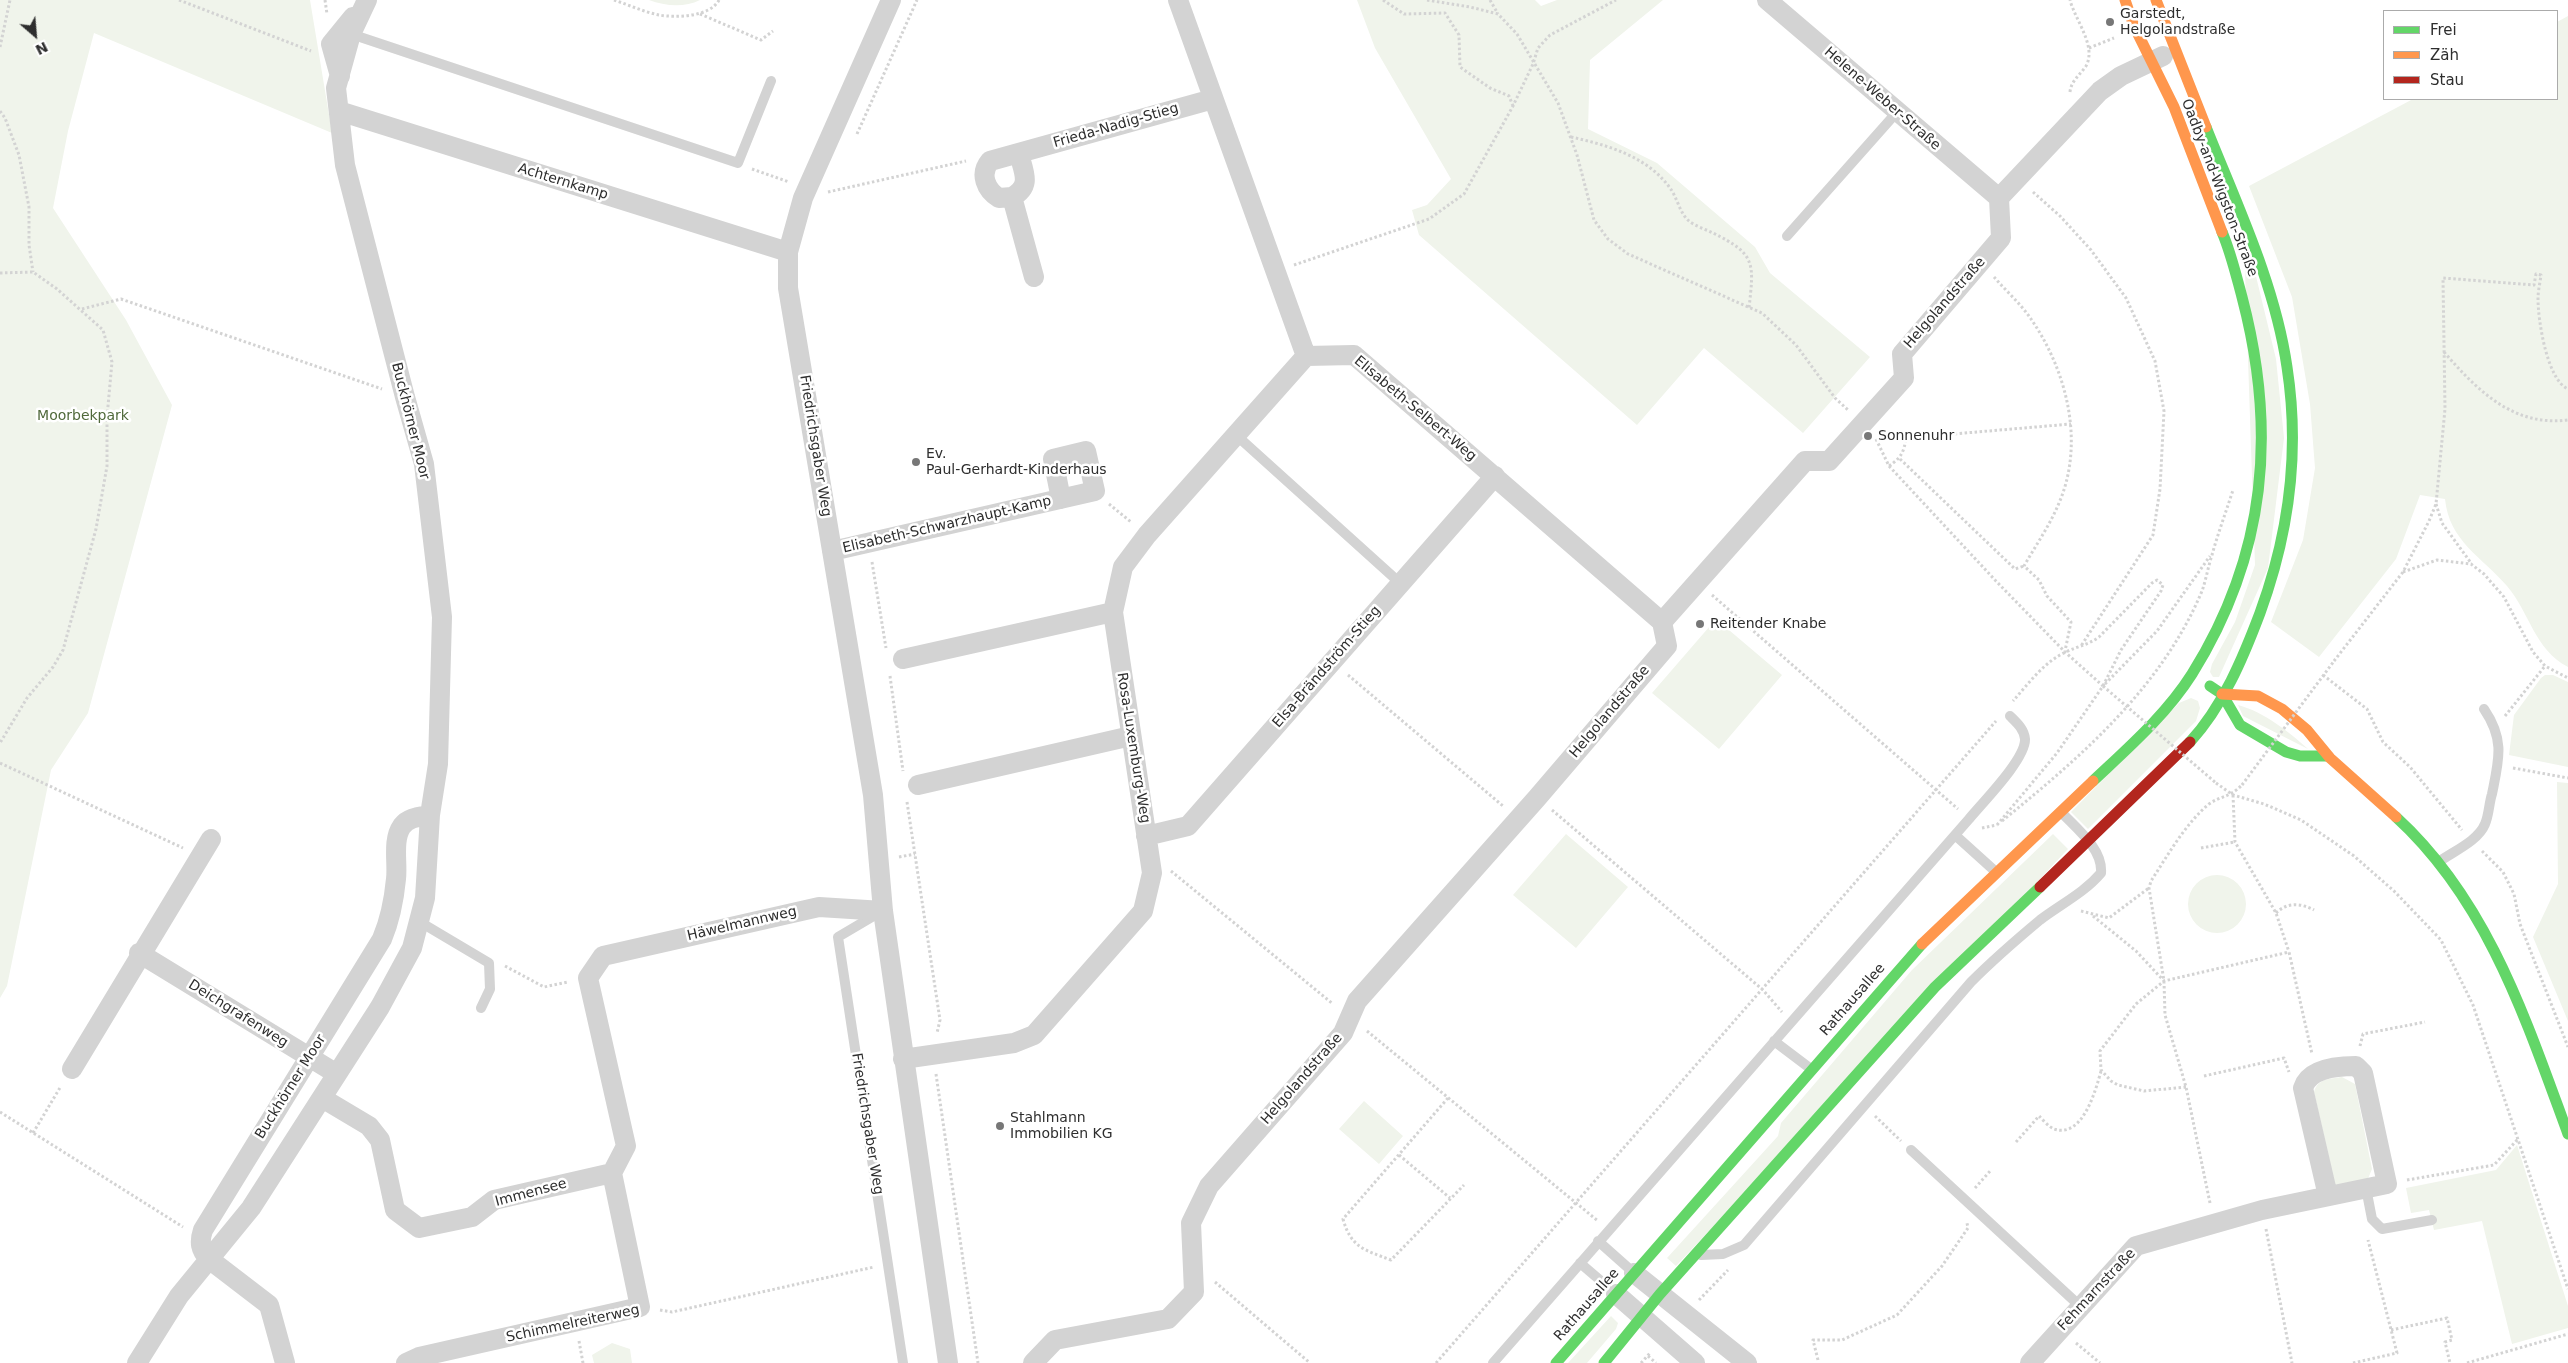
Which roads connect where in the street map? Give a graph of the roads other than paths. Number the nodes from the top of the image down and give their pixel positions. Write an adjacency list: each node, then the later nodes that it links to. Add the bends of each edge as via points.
1 (891, 0): 19 (street, Friedrichsgaber Weg, via 805,193)
2 (1178, 0): 12 (street)
3 (1767, 0): 14 (street, Helene-Weber-Straße)
4 (2125, 0): 9 (main road, Oadby-and-Wigston-Straße)
5 (2156, 0): 8 (main road, Oadby-and-Wigston-Straße)
6 (367, 1): 7 (street, Buckhörner Moor); 10 (street, via 331,44)
7 (351, 34): 10 (street, Buckhörner Moor); 11 (lane, via 738,164)
8 (2178, 51): 9 (street); 31 (main road, Oadby-and-Wigston-Straße, via 2264,279 2280,331 2290,404 2291,488 2279,553 2259,616)
9 (2151, 62): 17 (street, via 2121,76 2100,91); 30 (main road, Oadby-and-Wigston-Straße, via 2174,107 2232,260 2254,343 2262,417 2260,490 2250,540 2231,599)
10 (340, 76): 13 (street, Buckhörner Moor, via 336,88)
11 (771, 82)
12 (1213, 99): 15 (street, Frieda-Nadig-Stieg); 21 (street)
13 (339, 111): 19 (street, Achternkamp); 38 (street, Buckhörner Moor, via 345,165 424,464 442,617 438,764)
14 (1897, 112): 17 (street, Helene-Weber-Straße); 18 (lane)
15 (1019, 154): 16 (street, via 1025,186 1022,192); 16 (street, Frieda-Nadig-Stieg, via 990,161 986,166 985,180 992,194 999,198)
16 (1012, 197): 20 (street)
17 (1999, 198): 28 (street, Helgolandstraße, via 2001,238 1902,354 1904,378 1829,461 1805,461)
18 (1787, 236)
19 (788, 252): 25 (street, Friedrichsgaber Weg, via 788,288)
20 (1034, 277)
21 (1306, 356): 22 (street, Rosa-Luxemburg-Weg); 23 (street, Elisabeth-Selbert-Weg, via 1354,355)
22 (1236, 435): 26 (lane); 27 (street, Rosa-Luxemburg-Weg, via 1147,535 1123,567)
23 (1495, 476): 26 (street, Elsa-Brändström-Stieg); 28 (street, Elisabeth-Selbert-Weg)
24 (1061, 499): 24 (street, Elisabeth-Schwarzhaupt-Kamp, via 1052,459 1086,451 1095,491); 25 (street, Elisabeth-Schwarzhaupt-Kamp)
25 (832, 550): 45 (street, Friedrichsgaber Weg, via 873,796)
26 (1400, 583): 40 (street, Elsa-Brändström-Stieg, via 1188,826)
27 (1112, 612): 29 (street); 34 (street, Rosa-Luxemburg-Weg)
28 (1662, 622): 78 (street, Helgolandstraße, via 1666,646 1357,1001 1342,1034 1209,1186 1191,1223 1194,1292 1168,1318 1055,1340)
29 (903, 659)
30 (2192, 674): 31 (main road); 37 (main road, Rathausallee, via 2154,723)
31 (2222, 694): 35 (main road, via 2263,698 2313,735); 35 (main road, via 2240,725 2286,752 2300,756); 42 (main road, via 2204,726 2180,754)
32 (2484, 709): 43 (lane, via 2496,726 2499,744 2498,765 2484,825 2471,840)
33 (2010, 716): 39 (lane, via 2023,731 2024,747 2015,764)
34 (1131, 736): 36 (street); 40 (street, Rosa-Luxemburg-Weg)
35 (2327, 756): 43 (main road, via 2399,820)
36 (918, 785)
37 (2061, 811): 42 (lane); 44 (main road, Rathausallee)
38 (430, 815): 46 (street, Buckhörner Moor, via 407,821 398,836); 47 (street, Buckhörner Moor, via 425,898)
39 (1955, 834): 44 (lane); 50 (lane)
40 (1146, 836): 52 (street, Rosa-Luxemburg-Weg, via 1152,873 1143,910 1034,1035 1014,1042)
41 (211, 839): 48 (street)
42 (2089, 842): 64 (main road, via 1935,987); 64 (lane, via 2100,860 2101,873 2092,884 1998,955 1971,982 1744,1245 1722,1254)
43 (2439, 861): 57 (main road, via 2496,957)
44 (1996, 873): 54 (main road, Rathausallee, via 1920,946)
45 (882, 911): 52 (street, Friedrichsgaber Weg); 59 (street, Häwelmannweg, via 819,907 604,956 588,978 626,1146); 76 (lane, Friedrichsgaber Weg, via 838,937)
46 (391, 914): 47 (street); 51 (street, Buckhörner Moor, via 370,960)
47 (420, 922): 49 (lane, via 489,963 490,989); 55 (street, Buckhörner Moor, via 397,978)
48 (139, 953): 51 (street, Deichgrafenweg); 53 (street)
49 (481, 1008)
50 (1774, 1041): 54 (lane); 63 (lane)
51 (309, 1057): 55 (street, Deichgrafenweg); 65 (street, Buckhörner Moor, via 200,1238 200,1246)
52 (903, 1059): 77 (street, Friedrichsgaber Weg)
53 (72, 1069)
54 (1812, 1070): 67 (main road, Rathausallee)
55 (337, 1074): 56 (street, Buckhörner Moor)
56 (322, 1098): 59 (street, Immensee, via 368,1126 380,1140 395,1210 419,1228 472,1217 494,1200); 65 (street, Buckhörner Moor, via 251,1208)
57 (2568, 1134)
58 (1911, 1150): 70 (lane)
59 (612, 1173): 75 (street, Schimmelreiterweg, via 640,1307 419,1357)
60 (2366, 1188): 61 (street, Fehmarnstraße); 61 (street, Fehmarnstraße, via 2387,1184 2363,1073 2356,1066 2310,1076 2303,1088); 62 (lane, via 2372,1219 2382,1229)
61 (2328, 1196): 70 (street, Fehmarnstraße, via 2262,1210 2136,1246)
62 (2432, 1220)
63 (1598, 1242): 66 (lane); 67 (lane)
64 (1695, 1256): 69 (main road)
65 (209, 1259): 73 (street, Buckhörner Moor, via 179,1296); 74 (street, via 270,1305)
66 (1580, 1263): 68 (lane); 79 (lane)
67 (1634, 1273): 68 (main road, Rathausallee); 69 (street)
68 (1616, 1294): 71 (street); 80 (main road, Rathausallee)
69 (1660, 1294): 71 (main road); 82 (street)
70 (2081, 1306): 83 (street, Fehmarnstraße)
71 (1642, 1316): 72 (main road); 81 (street)
72 (1606, 1362)
73 (138, 1363)
74 (285, 1363)
75 (406, 1363)
76 (903, 1363)
77 (948, 1363)
78 (1033, 1363)
79 (1493, 1363)
80 (1556, 1363)
81 (1695, 1363)
82 (1747, 1363)
83 (2030, 1363)

